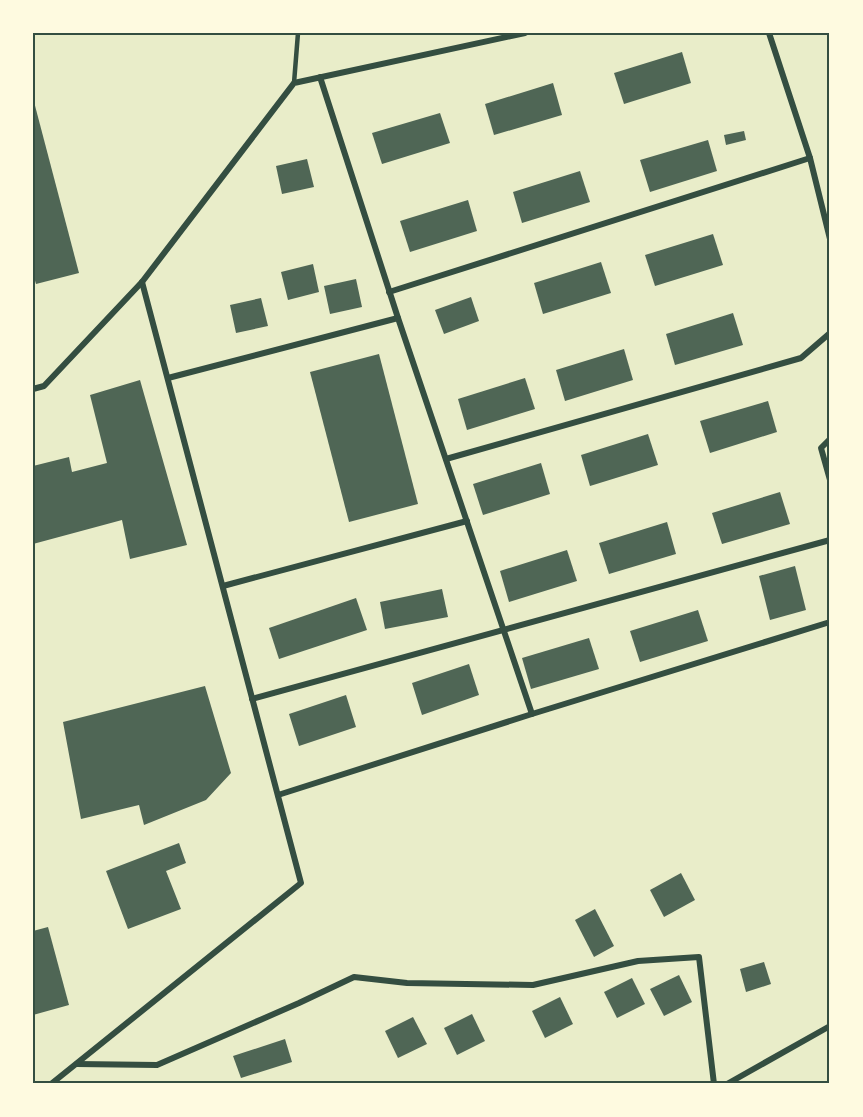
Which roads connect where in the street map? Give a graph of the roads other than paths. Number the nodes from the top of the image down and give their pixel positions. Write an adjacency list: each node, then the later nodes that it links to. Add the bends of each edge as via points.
1 (298, 33): 5 (lane)
2 (525, 33): 4 (street)
3 (769, 33): 6 (street)
4 (320, 77): 5 (street); 9 (street)
5 (294, 83): 8 (street)
6 (810, 158): 7 (street); 9 (street)
7 (830, 238)
8 (142, 282): 12 (street); 13 (street, via 44,386)
9 (389, 292): 10 (street)
10 (398, 318): 12 (street); 15 (street)
11 (830, 333): 15 (street, via 801,358)
12 (168, 378): 19 (street)
13 (33, 389)
14 (830, 439): 16 (street, via 821,448)
15 (446, 459): 17 (street)
16 (830, 480)
17 (467, 521): 19 (street); 21 (street)
18 (830, 540): 21 (street)
19 (223, 586): 22 (street)
20 (830, 622): 23 (street)
21 (503, 629): 22 (street); 23 (street)
22 (252, 699): 24 (street)
23 (532, 714): 24 (street)
24 (278, 795): 26 (street, via 301,883)
25 (830, 1026): 29 (street)
26 (76, 1064): 27 (street); 28 (street, via 158,1065 354,977 407,983 533,985 638,961 699,957)
27 (51, 1084)
28 (714, 1084)
29 (727, 1084)

